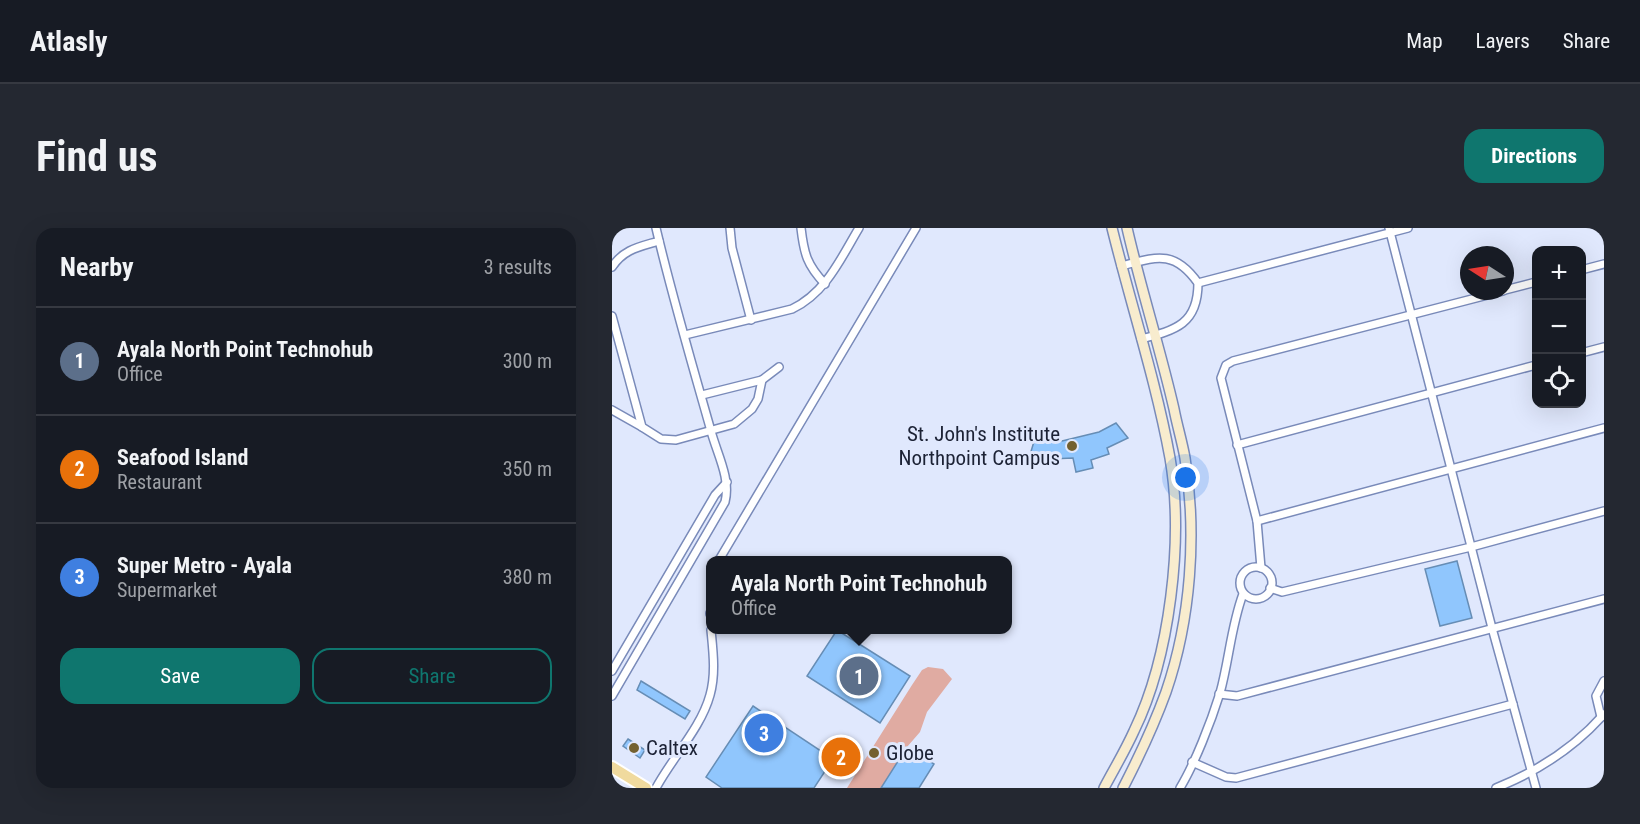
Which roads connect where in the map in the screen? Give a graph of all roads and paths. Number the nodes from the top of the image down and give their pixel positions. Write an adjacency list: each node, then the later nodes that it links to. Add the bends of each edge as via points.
1 (656, 228): 10 (street)
2 (730, 228): 23 (street)
3 (801, 228): 18 (street, via 807,261)
4 (859, 228): 18 (street)
5 (916, 228): 48 (street)
6 (1112, 228): 13 (street)
7 (1127, 228): 11 (street)
8 (1408, 228): 9 (street)
9 (1390, 230): 16 (street); 21 (street)
10 (659, 241): 14 (street, via 628,250); 24 (street)
11 (1135, 263): 13 (street); 16 (street, via 1161,257 1175,261); 25 (street)
12 (1604, 264): 15 (street)
13 (1121, 266): 26 (street)
14 (612, 267)
15 (1586, 269)
16 (1198, 283): 25 (street, via 1196,306 1188,320)
17 (1532, 283): 19 (street)
18 (825, 284): 23 (street, via 798,306)
19 (1514, 288)
20 (1469, 300): 21 (street)
21 (1411, 315): 32 (street); 38 (street, via 1226,365 1221,378)
22 (612, 316): 35 (street)
23 (751, 320): 24 (street)
24 (685, 335): 33 (street)
25 (1154, 335): 26 (street); 41 (street, via 1185,457)
26 (1141, 339): 42 (street, via 1170,459)
27 (1604, 347): 28 (street)
28 (1586, 352)
29 (1532, 366): 32 (street)
30 (779, 367): 31 (street)
31 (762, 380): 33 (street); 37 (street, via 752,409 734,424)
32 (1431, 392): 38 (street); 39 (street)
33 (702, 396): 37 (street)
34 (612, 410): 35 (street)
35 (642, 427): 37 (street, via 661,439 676,440)
36 (1604, 428): 39 (street)
37 (711, 432): 40 (street)
38 (1237, 445): 46 (street)
39 (1451, 468): 46 (street); 47 (street)
40 (727, 482): 43 (street); 45 (street, via 725,502)
41 (1189, 497): 42 (street); 70 (street, via 1189,578 1183,623 1166,692)
42 (1174, 498): 69 (street, via 1170,598 1160,657 1135,730)
43 (705, 512): 45 (street); 50 (street)
44 (1604, 512): 47 (street)
45 (715, 519): 51 (street)
46 (1257, 521): 49 (street)
47 (1472, 547): 52 (street, via 1282,592); 55 (street)
48 (722, 556)
49 (1261, 568): 52 (street, via 1271,578); 53 (street, via 1250,569 1242,576)
50 (668, 577): 51 (street); 57 (street)
51 (678, 583): 58 (street)
52 (1270, 588): 53 (street, via 1261,598)
53 (1243, 594): 60 (street)
54 (1604, 599): 55 (street)
55 (1492, 628): 60 (street, via 1237,696); 62 (street)
56 (711, 634): 68 (street, via 711,692 706,708)
57 (614, 668): 58 (street)
58 (626, 671): 61 (street)
59 (1604, 681): 63 (street, via 1596,696)
60 (1220, 694): 64 (street)
61 (612, 696)
62 (1513, 704): 64 (street, via 1236,778); 66 (street)
63 (1603, 715): 66 (street, via 1578,740)
64 (1192, 762): 71 (street)
65 (612, 766): 67 (main road)
66 (1531, 771): 72 (street); 73 (street)
67 (646, 788)
68 (656, 788)
69 (1105, 788)
70 (1123, 788)
71 (1180, 788)
72 (1496, 788)
73 (1536, 788)

